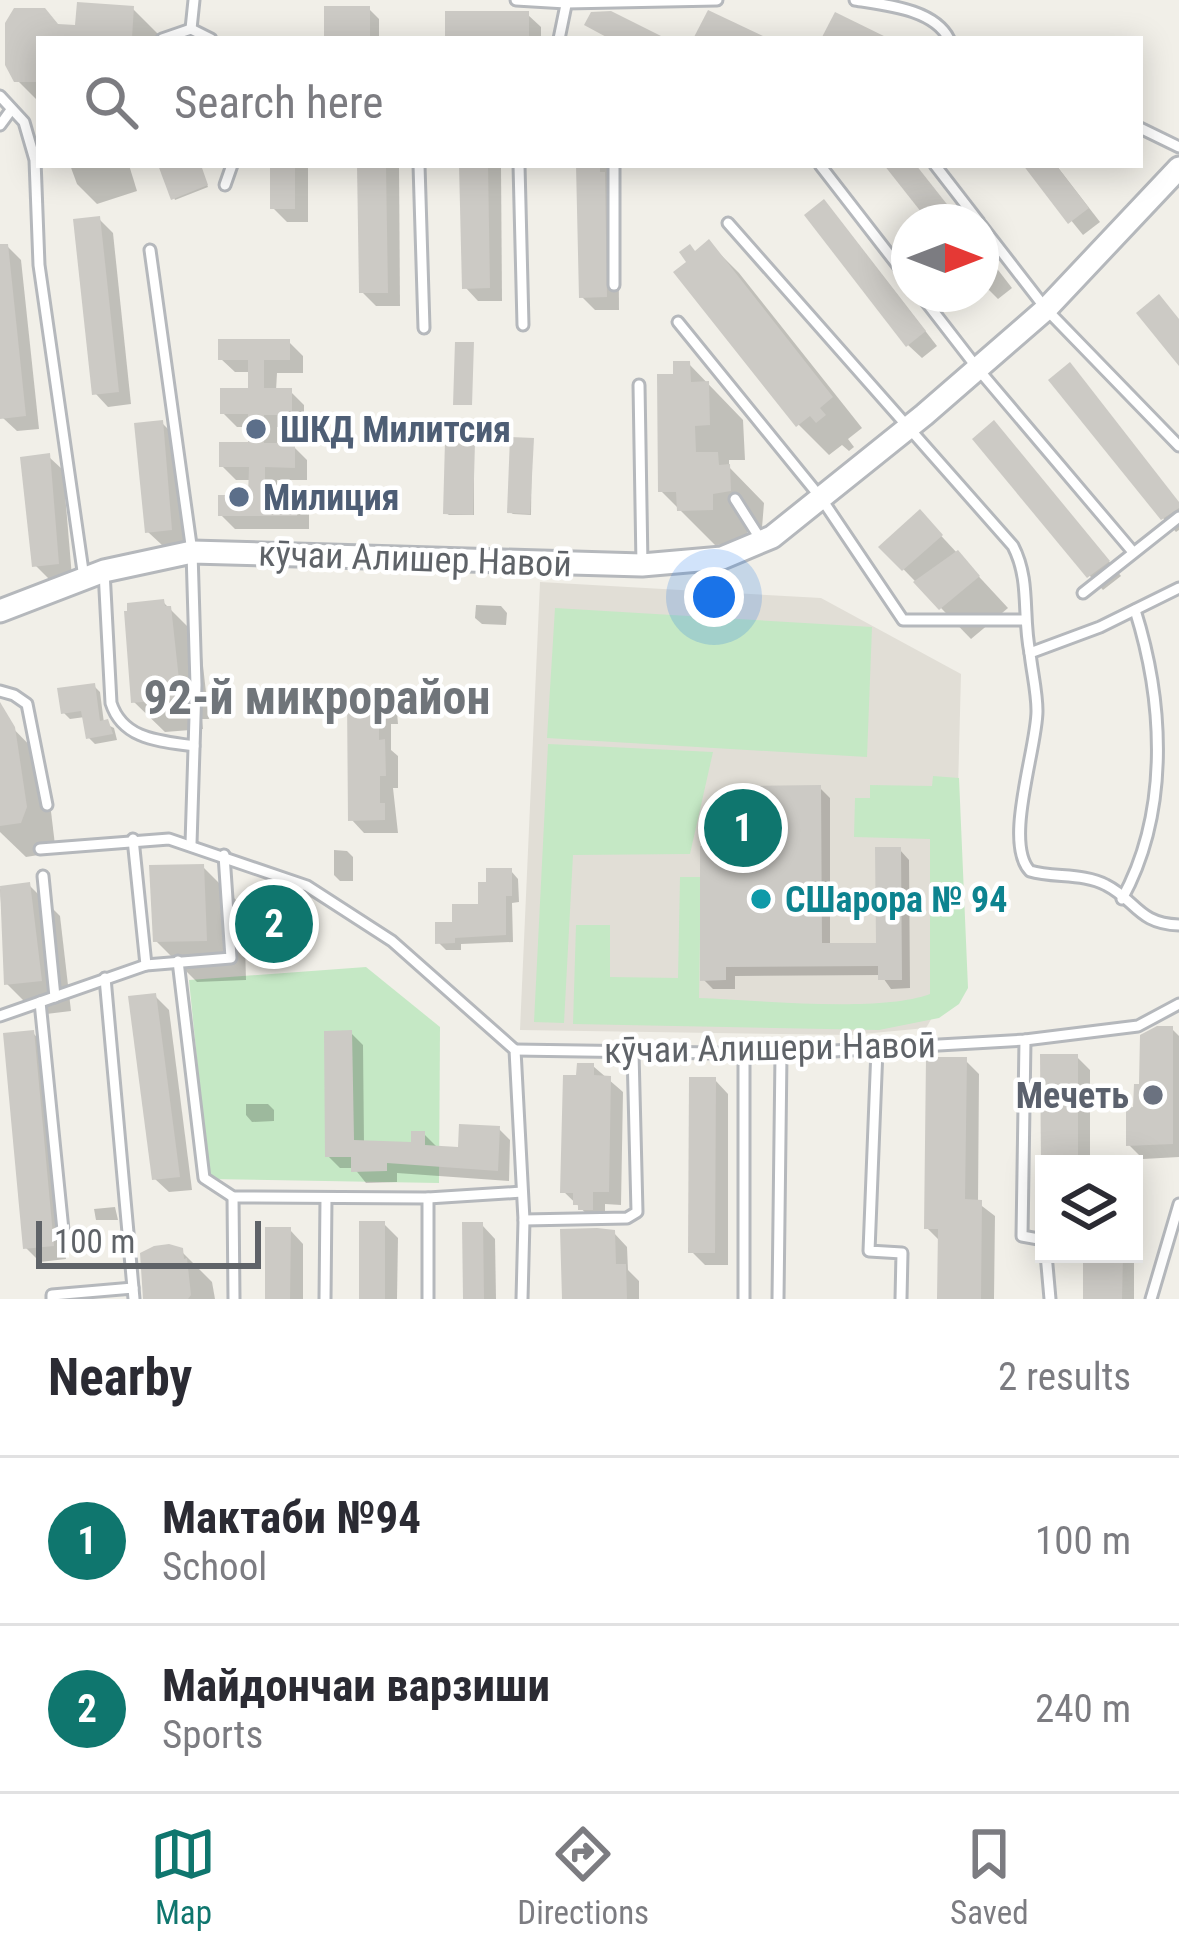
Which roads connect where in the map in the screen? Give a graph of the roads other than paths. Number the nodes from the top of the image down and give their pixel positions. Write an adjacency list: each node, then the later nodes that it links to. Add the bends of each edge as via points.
1 (194, 0): 6 (lane)
2 (516, 0): 5 (lane)
3 (717, 0): 5 (lane)
4 (855, 0): 10 (lane, via 937,22)
5 (567, 2): 9 (lane)
6 (191, 29): 7 (lane); 8 (lane)
7 (171, 36)
8 (205, 36)
9 (560, 36)
10 (948, 36)
11 (0, 96): 12 (lane)
12 (11, 110): 14 (lane); 15 (lane)
13 (36, 115): 14 (lane)
14 (24, 122): 48 (lane, via 35,160 39,266)
15 (0, 125)
16 (1143, 129): 17 (lane)
17 (1179, 147)
18 (231, 168): 25 (lane)
19 (419, 168): 36 (lane)
20 (520, 168): 35 (lane)
21 (614, 168): 31 (lane)
22 (822, 168): 30 (lane)
23 (936, 168): 26 (lane)
24 (1179, 168): 32 (street)
25 (225, 184)
26 (964, 204)
27 (728, 223): 39 (lane)
28 (999, 248): 32 (lane)
29 (150, 250): 45 (lane)
30 (891, 257)
31 (614, 286)
32 (1046, 309): 37 (street); 40 (lane)
33 (934, 312): 37 (lane)
34 (678, 322): 41 (lane)
35 (523, 325)
36 (424, 328)
37 (978, 369): 39 (street); 46 (lane)
38 (639, 385): 47 (lane)
39 (908, 428): 41 (street, кӯчаи Алишер Навоӣ); 53 (lane, via 1013,546 1027,585)
40 (1179, 446)
41 (821, 498): 44 (street, кӯчаи Алишер Навоӣ); 53 (lane, via 903,620)
42 (735, 499): 44 (lane)
43 (1179, 517): 46 (lane)
44 (761, 540): 47 (street, кӯчаи Алишер Навоӣ, via 722,557)
45 (192, 552): 47 (street, кӯчаи Алишер Навоӣ); 48 (street, кӯчаи Алишер Навоӣ); 56 (lane)
46 (1133, 552): 50 (lane)
47 (642, 565)
48 (94, 575): 52 (street, кӯчаи Алишер Навоӣ); 56 (lane, via 116,717 140,736)
49 (1179, 588): 51 (lane)
50 (1083, 593)
51 (1135, 610): 54 (lane); 63 (lane, via 1150,656 1158,757 1141,865)
52 (0, 611)
53 (1023, 620): 54 (lane)
54 (1030, 653): 63 (lane, via 1037,712 1023,863 1106,885)
55 (0, 691): 57 (lane, via 27,704)
56 (194, 746): 59 (lane)
57 (47, 805)
58 (133, 839): 59 (lane); 60 (lane); 66 (lane)
59 (191, 844): 61 (lane)
60 (40, 849)
61 (224, 855): 65 (lane, via 231,958); 74 (lane, via 307,886 392,941)
62 (43, 876): 68 (lane)
63 (1122, 899): 64 (lane, via 1151,920)
64 (1179, 926)
65 (178, 961): 66 (lane); 79 (lane, via 204,1178)
66 (146, 965): 67 (lane)
67 (105, 978): 68 (lane); 88 (lane)
68 (55, 997): 69 (lane)
69 (40, 1002): 71 (lane); 86 (lane)
70 (1179, 1004): 72 (lane, кӯчаи Алишери Навоӣ, via 1138,1026)
71 (0, 1016)
72 (1025, 1040): 73 (lane, кӯчаи Алишери Навоӣ); 85 (lane, via 1022,1236)
73 (877, 1049): 77 (lane, кӯчаи Алишери Навоӣ); 96 (lane, via 868,1251 902,1253)
74 (515, 1050): 75 (lane, кӯчаи Алишери Навоӣ); 78 (lane)
75 (633, 1052): 76 (lane, кӯчаи Алишери Навоӣ); 83 (lane, via 638,1212)
76 (744, 1054): 77 (lane, кӯчаи Алишери Навоӣ); 94 (lane)
77 (781, 1054): 95 (lane)
78 (522, 1192): 81 (lane); 83 (lane)
79 (233, 1197): 80 (lane); 90 (lane)
80 (326, 1198): 81 (lane); 91 (lane)
81 (428, 1198): 92 (lane)
82 (1179, 1204): 84 (lane)
83 (524, 1220): 93 (lane)
84 (1175, 1229): 98 (lane)
85 (1035, 1238)
86 (64, 1240)
87 (1047, 1263): 97 (lane)
88 (134, 1294): 89 (lane)
89 (52, 1299)
90 (234, 1299)
91 (326, 1299)
92 (428, 1299)
93 (522, 1299)
94 (744, 1299)
95 (778, 1299)
96 (901, 1299)
97 (1050, 1299)
98 (1151, 1299)

